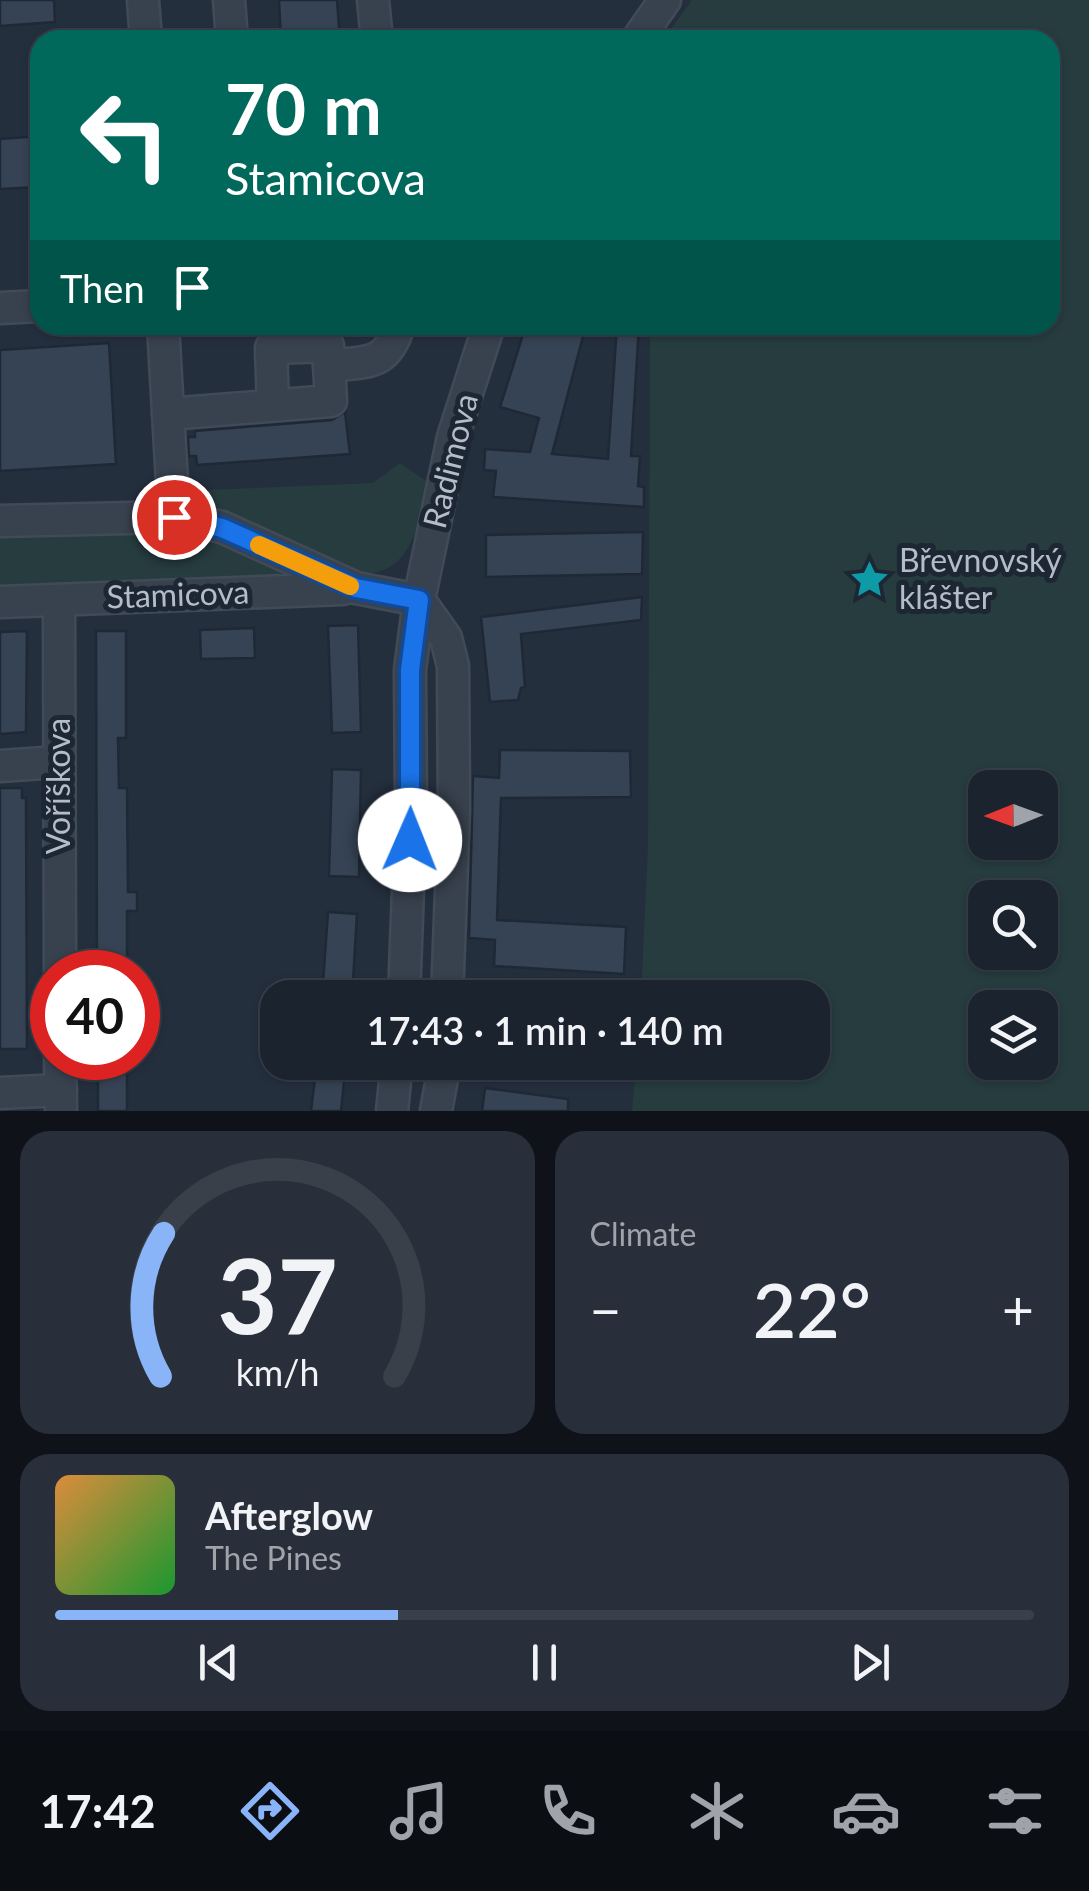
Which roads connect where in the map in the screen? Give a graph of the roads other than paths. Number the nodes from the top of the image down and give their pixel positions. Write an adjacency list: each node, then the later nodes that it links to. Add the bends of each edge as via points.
1 (144, 0): 5 (street)
2 (229, 0): 6 (street)
3 (373, 0): 7 (street)
4 (665, 0): 8 (street)
5 (146, 30)
6 (231, 30)
7 (376, 30)
8 (644, 30)
9 (30, 306): 10 (street)
10 (0, 308)
11 (164, 335): 16 (street)
12 (396, 335): 14 (street, via 380,359)
13 (486, 335): 21 (street, Radimova, via 453,437)
14 (329, 366): 15 (street, via 331,401); 15 (street, via 328,346 271,348)
15 (273, 406): 16 (street)
16 (168, 414): 17 (street)
17 (174, 517): 18 (street, Stamicova); 19 (street, Stamicova, via 222,528)
18 (0, 521)
19 (356, 588): 20 (street, Stamicova); 21 (street, Stamicova)
20 (59, 600): 22 (street, Stamicova); 23 (street, Voříškova)
21 (419, 600): 26 (street, Radimova, via 410,670); 27 (street, via 446,638 453,666)
22 (0, 602)
23 (58, 762): 24 (street); 25 (street, Voříškova)
24 (0, 766)
25 (60, 950)
26 (405, 980)
27 (448, 980)
28 (395, 1080): 32 (street)
29 (442, 1080): 33 (street)
30 (0, 1093): 31 (street)
31 (61, 1100)
32 (392, 1111)
33 (436, 1111)

